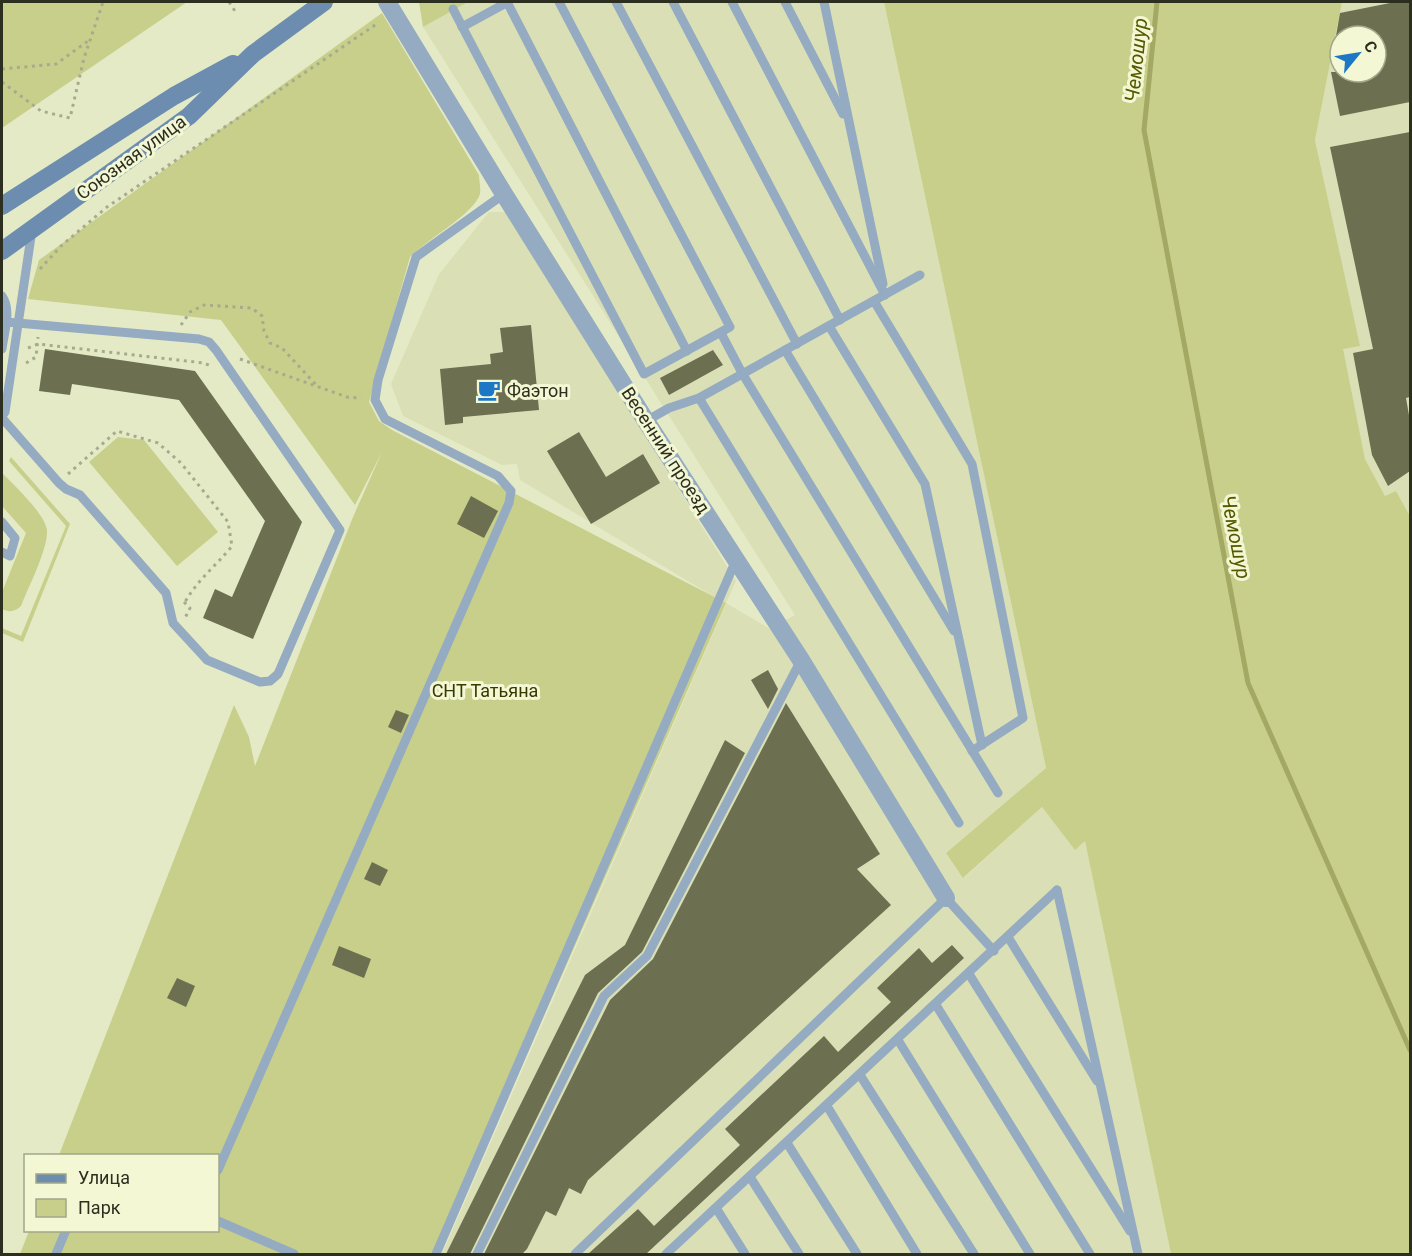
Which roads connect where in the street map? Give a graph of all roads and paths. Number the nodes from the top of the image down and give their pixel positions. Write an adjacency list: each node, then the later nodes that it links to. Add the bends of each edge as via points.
1 (103, 2): 15 (path)
2 (229, 2): 13 (path)
3 (324, 2): 16 (main road, Союзная улица)
4 (507, 2): 14 (lane); 42 (lane)
5 (559, 2): 35 (lane, via 730,327)
6 (616, 2): 38 (lane)
7 (673, 2): 31 (lane)
8 (732, 2): 28 (lane)
9 (785, 2): 21 (lane)
10 (824, 2): 21 (lane)
11 (391, 7): 22 (street, Весенний проезд); 26 (path, via 107,207)
12 (453, 9): 14 (lane)
13 (237, 14)
14 (462, 27): 42 (lane, via 644,374)
15 (90, 40): 17 (path, via 56,64); 18 (path, via 70,118 41,111)
16 (253, 54): 19 (main road, Союзная улица); 20 (main road, Союзная улица)
17 (2, 69)
18 (2, 82)
19 (174, 96): 20 (main road); 23 (main road, Союзная улица)
20 (189, 116): 24 (main road, Союзная улица)
21 (850, 126): 28 (lane)
22 (504, 194): 49 (lane, via 416,257); 51 (street, Весенний проезд)
23 (2, 206)
24 (32, 229): 25 (main road, Союзная улица); 33 (lane)
25 (2, 251)
26 (38, 271)
27 (920, 275): 28 (lane)
28 (885, 295): 30 (lane)
29 (2, 296): 32 (lane)
30 (874, 301): 31 (lane); 60 (lane, via 972,464 1023,718)
31 (840, 320): 34 (lane)
32 (6, 322): 33 (lane); 39 (lane)
33 (18, 323): 36 (lane); 50 (lane)
34 (829, 326): 38 (lane); 58 (lane, via 925,484)
35 (721, 333): 42 (lane); 46 (lane)
36 (174, 336): 40 (lane, via 209,342); 47 (path, via 190,312 204,305 252,308 262,316 270,343 282,348)
37 (38, 344): 45 (path)
38 (797, 344): 41 (lane)
39 (2, 349)
40 (216, 350): 47 (path); 57 (lane, via 340,530 278,674 270,681 260,682 207,660)
41 (785, 350): 46 (lane); 58 (lane)
42 (687, 351)
43 (36, 357): 44 (path)
44 (22, 366)
45 (211, 366)
46 (742, 374): 48 (lane); 61 (lane)
47 (318, 387): 49 (path, via 347,397)
48 (699, 398): 51 (lane); 63 (lane)
49 (375, 400): 74 (lane, via 385,419 498,476 511,491 509,503)
50 (2, 417): 57 (lane, via 59,483 80,495 166,593)
51 (646, 421): 55 (street, Весенний проезд)
52 (60, 467): 56 (path, via 68,475 117,431 158,443 181,464 228,522 232,546 204,574)
53 (2, 522): 54 (lane, via 15,538 10,556)
54 (2, 552)
55 (736, 560): 59 (street, Весенний проезд); 83 (lane)
56 (184, 602): 57 (path); 57 (path, via 190,608)
57 (178, 623)
58 (958, 639): 60 (lane)
59 (801, 660): 64 (street, Весенний проезд); 84 (lane, via 647,956 604,996)
60 (982, 745): 61 (lane)
61 (972, 752): 62 (lane)
62 (998, 793)
63 (959, 823)
64 (946, 898): 66 (lane); 85 (lane)
65 (1008, 937): 66 (lane); 71 (lane); 71 (lane, via 1057,890)
66 (994, 951): 67 (lane)
67 (969, 974): 68 (lane); 79 (lane)
68 (936, 1005): 69 (lane); 94 (lane)
69 (898, 1040): 70 (lane); 93 (lane)
70 (860, 1075): 72 (lane); 92 (lane)
71 (1101, 1088): 79 (lane)
72 (827, 1106): 73 (lane); 91 (lane)
73 (787, 1143): 75 (lane); 90 (lane)
74 (219, 1168)
75 (750, 1177): 76 (lane); 89 (lane)
76 (716, 1208): 80 (lane); 88 (lane)
77 (219, 1221): 82 (lane)
78 (65, 1232): 81 (lane)
79 (1134, 1236): 95 (lane)
80 (676, 1245): 86 (lane); 87 (lane)
81 (56, 1254)
82 (294, 1254)
83 (436, 1254)
84 (477, 1254)
85 (578, 1254)
86 (666, 1254)
87 (682, 1254)
88 (745, 1254)
89 (799, 1254)
90 (857, 1254)
91 (917, 1254)
92 (974, 1254)
93 (1030, 1254)
94 (1090, 1254)
95 (1138, 1254)

